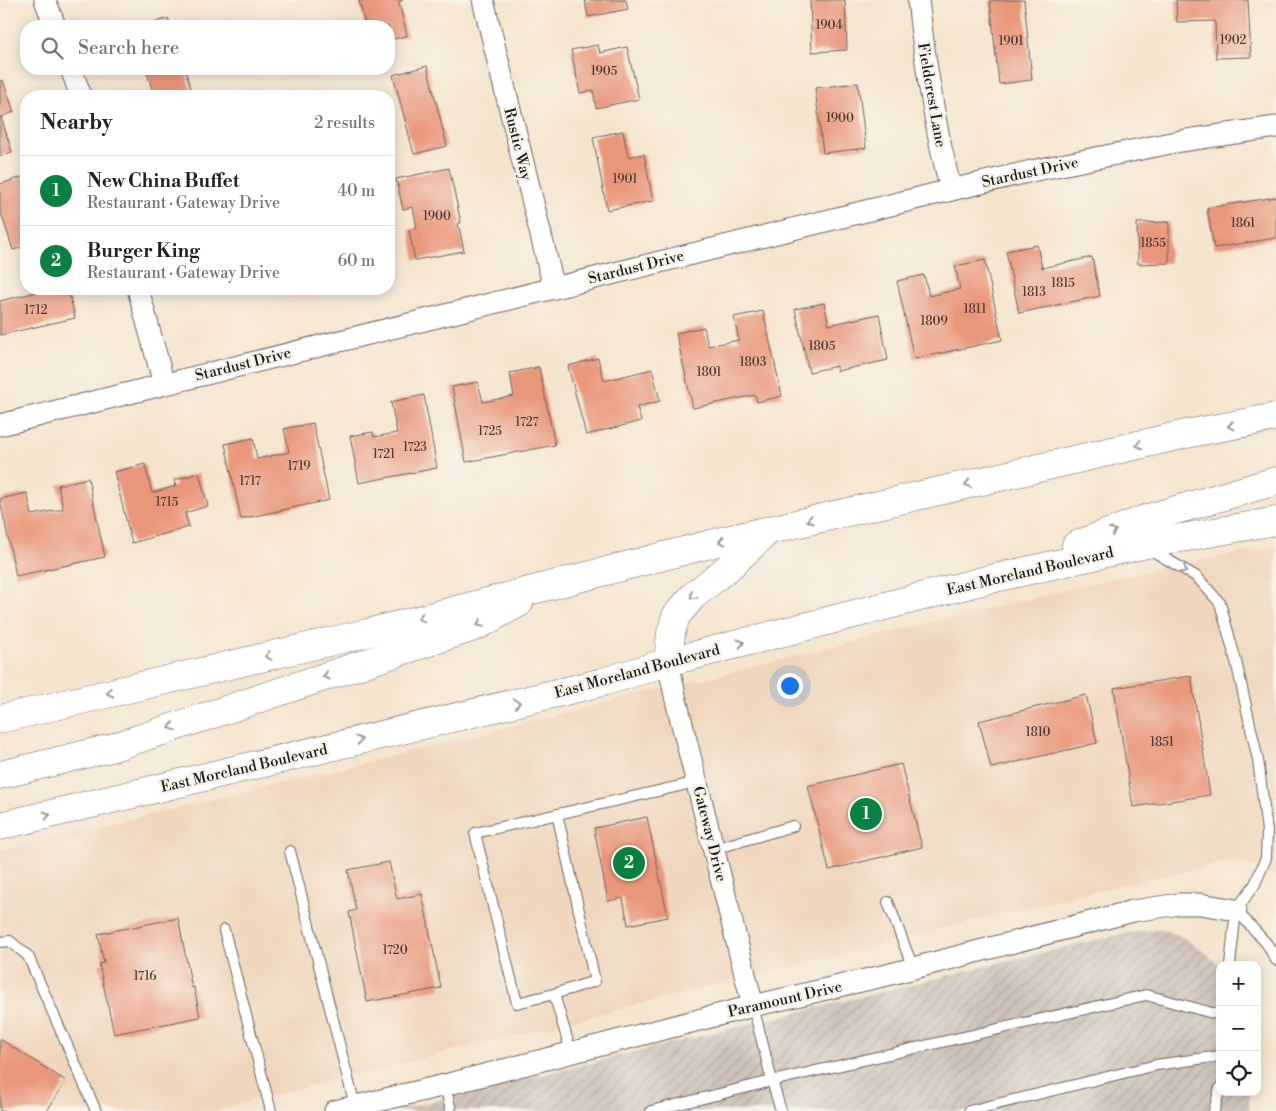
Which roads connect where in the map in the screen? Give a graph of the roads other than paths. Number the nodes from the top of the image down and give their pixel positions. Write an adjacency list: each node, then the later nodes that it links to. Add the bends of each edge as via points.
1 (45, 0): 4 (street)
2 (482, 0): 9 (street, Rustic Way)
3 (918, 0): 8 (street, Fieldcrest Lane, via 922,42)
4 (53, 20)
5 (73, 75): 6 (street)
6 (79, 90)
7 (1276, 127): 8 (street, Stardust Drive, via 1181,141)
8 (951, 190): 9 (street, Stardust Drive)
9 (554, 288): 11 (street, Stardust Drive)
10 (140, 295): 11 (street)
11 (164, 384): 13 (street, Stardust Drive)
12 (1276, 417): 16 (main road, one-way to 16, via 1186,434)
13 (0, 425)
14 (1276, 481): 18 (main road, one-way to 14, via 1145,519)
15 (1276, 521): 17 (main road, East Moreland Boulevard)
16 (770, 530): 19 (main road, one-way to 19); 20 (main road, one-way to 20, via 693,596 676,616)
17 (1142, 545): 18 (main road, East Moreland Boulevard); 30 (lane, one-way to 30, via 1197,577 1220,603 1236,661 1258,760 1267,831 1266,858 1255,884)
18 (986, 580): 20 (main road, East Moreland Boulevard, one-way to 18)
19 (553, 584): 21 (main road, one-way to 21, via 357,635); 22 (main road, one-way to 22, via 477,626 111,748)
20 (668, 662): 23 (street, Gateway Drive); 25 (main road, East Moreland Boulevard, one-way to 20, via 594,684)
21 (0, 719)
22 (0, 775)
23 (696, 782): 24 (lane); 27 (street, Gateway Drive)
24 (557, 814): 36 (lane, via 594,981); 36 (lane, via 476,833 517,1003)
25 (0, 826)
26 (793, 826): 27 (lane)
27 (714, 849): 37 (street, Gateway Drive)
28 (290, 851): 44 (lane)
29 (888, 902): 35 (lane)
30 (1236, 910): 33 (lane); 34 (lane); 35 (street, Paramount Drive, via 1179,904 1133,911)
31 (224, 930): 46 (lane)
32 (0, 942): 45 (lane, via 10,941 28,956)
33 (1276, 960)
34 (1230, 961)
35 (913, 968): 37 (street, Paramount Drive)
36 (554, 994): 39 (lane)
37 (754, 1006): 39 (street, Paramount Drive); 41 (lane)
38 (1216, 1014): 41 (lane, via 1146,995)
39 (571, 1052): 42 (street, Paramount Drive)
40 (1216, 1057): 50 (lane, via 1156,1065)
41 (772, 1081): 48 (lane); 49 (lane)
42 (445, 1085): 44 (street, Paramount Drive); 47 (lane)
43 (1218, 1096): 51 (lane)
44 (345, 1109)
45 (96, 1111)
46 (271, 1111)
47 (451, 1111)
48 (652, 1111)
49 (781, 1111)
50 (969, 1111)
51 (1214, 1111)

